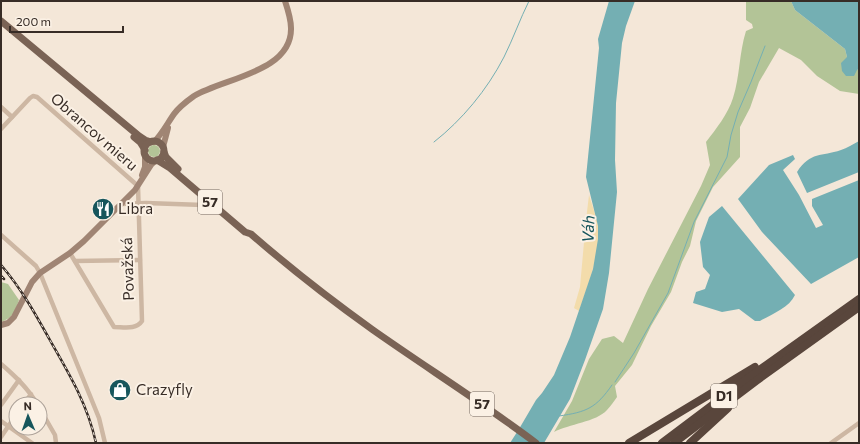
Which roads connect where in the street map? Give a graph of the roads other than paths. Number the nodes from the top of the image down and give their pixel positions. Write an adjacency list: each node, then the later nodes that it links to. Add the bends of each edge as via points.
1 (285, 1): 6 (main road, via 291,20 291,33 289,42 279,56 261,69 198,94 180,107)
2 (1, 21): 3 (main road, 57)
3 (69, 79): 8 (main road, 57, via 139,136); 10 (main road, 57, via 140,142)
4 (1, 107): 5 (street)
5 (12, 117): 7 (street); 12 (street, Obrancov mieru, via 30,98 37,97)
6 (171, 119): 8 (main road); 9 (main road, via 164,137)
7 (1, 129)
8 (152, 142): 9 (main road, 57, via 160,144); 10 (main road, via 147,145)
9 (163, 150): 11 (main road, via 162,156); 16 (main road, 57, via 173,165)
10 (145, 153): 11 (main road, 57, via 150,160); 12 (main road, via 145,166)
11 (156, 161): 12 (main road); 16 (main road, 57, via 175,172 245,232)
12 (139, 184): 13 (street, Považská); 14 (main road)
13 (138, 203): 14 (street); 15 (street); 19 (street, Považská)
14 (121, 204): 18 (main road)
15 (203, 205)
16 (251, 234): 39 (main road, 57, via 355,317)
17 (1, 235): 21 (street, via 36,266)
18 (70, 253): 20 (street); 21 (main road)
19 (140, 260): 20 (street); 20 (street, Považská, via 142,321 135,327 114,327)
20 (75, 261)
21 (40, 273): 24 (main road, via 32,282 14,317); 38 (street, via 99,418)
22 (859, 299): 25 (highway, D1)
23 (859, 307): 28 (highway, D1)
24 (1, 325)
25 (788, 349): 40 (highway, via 777,353); 41 (highway, D1)
26 (1, 364): 27 (street)
27 (19, 380): 29 (street); 30 (street)
28 (756, 381): 42 (highway, D1); 43 (highway)
29 (31, 394)
30 (1, 405)
31 (48, 423): 37 (street, via 55,435)
32 (859, 423): 44 (street)
33 (8, 427): 35 (street)
34 (23, 436): 36 (street)
35 (1, 437)
36 (32, 443)
37 (56, 443)
38 (105, 443)
39 (536, 443)
40 (629, 443)
41 (662, 443)
42 (674, 443)
43 (690, 443)
44 (831, 443)

